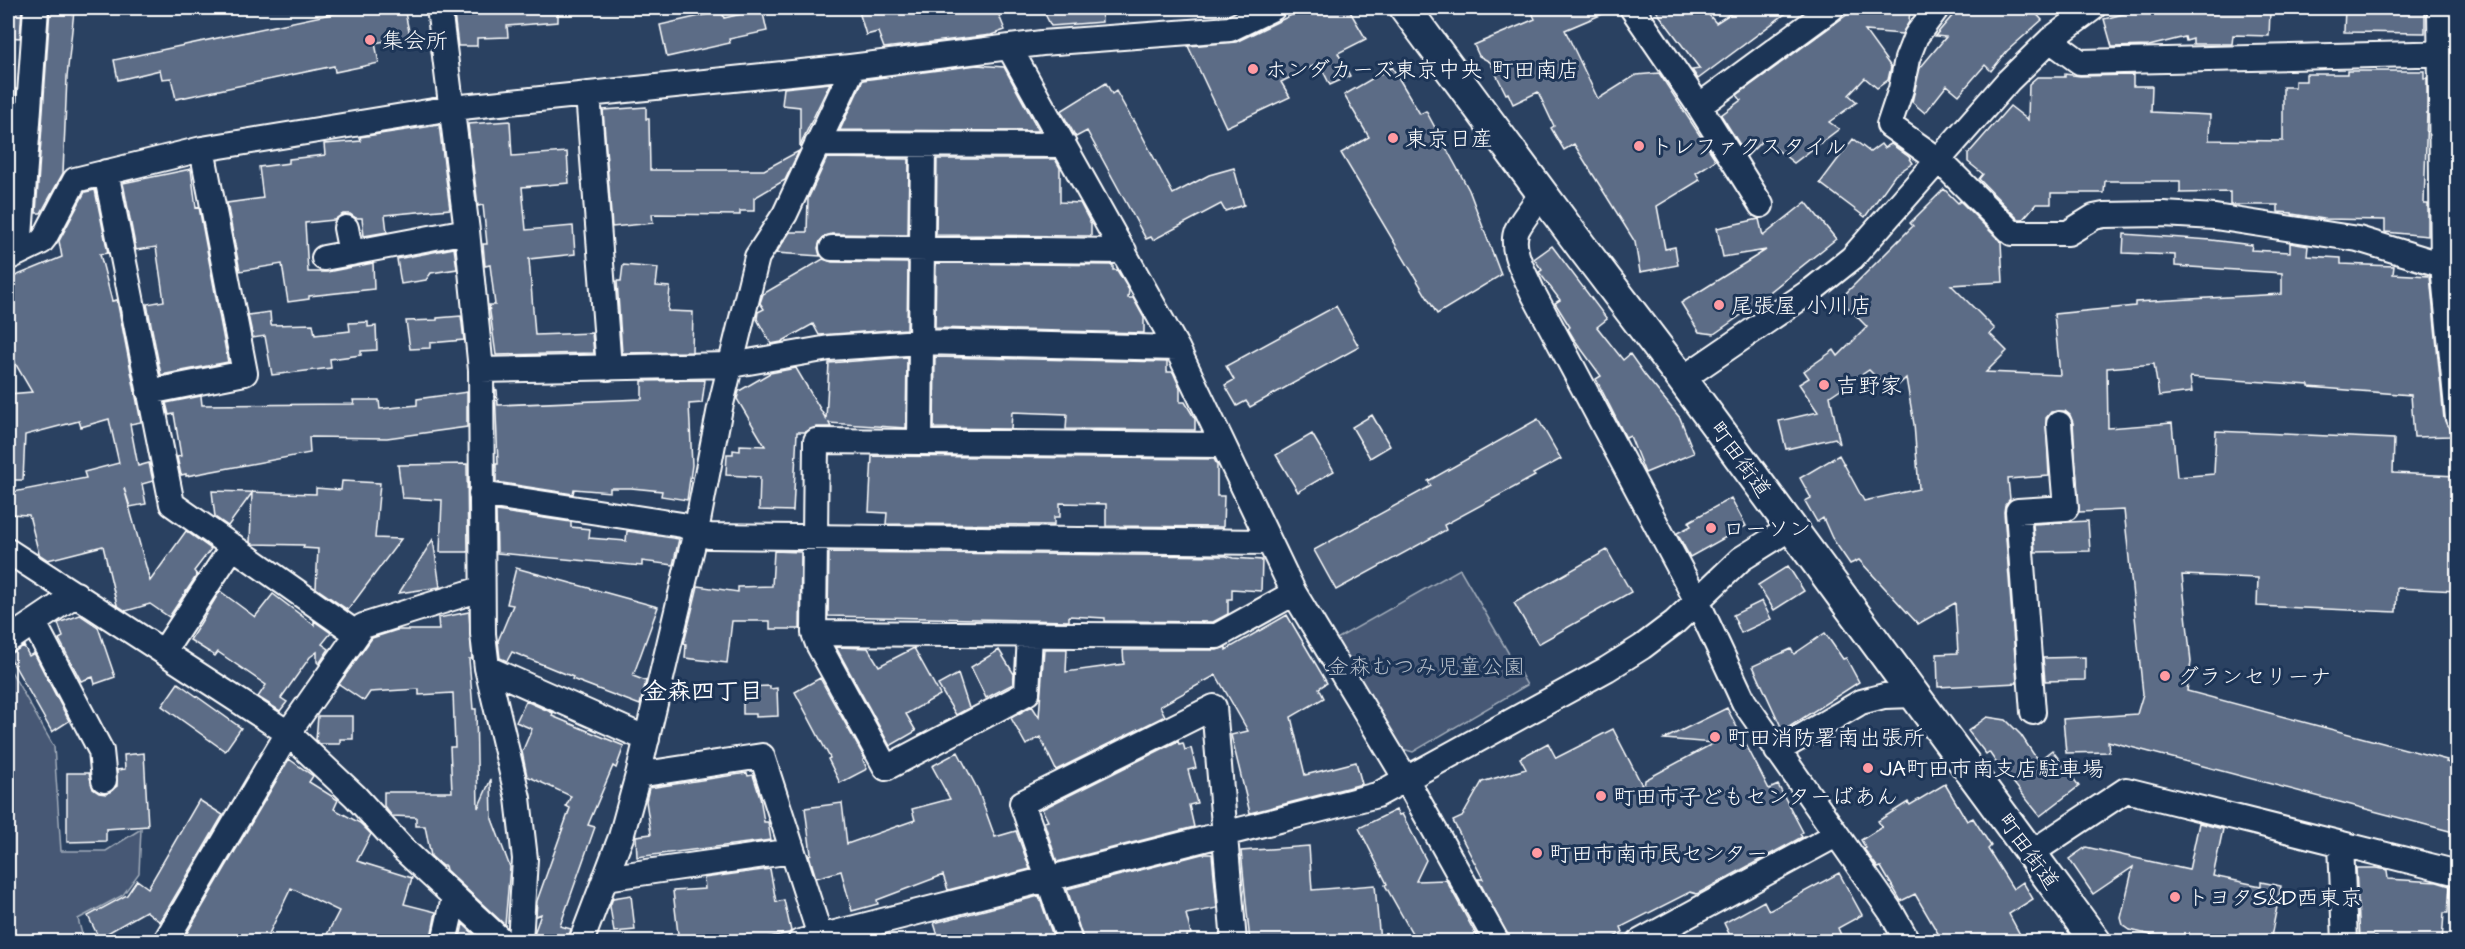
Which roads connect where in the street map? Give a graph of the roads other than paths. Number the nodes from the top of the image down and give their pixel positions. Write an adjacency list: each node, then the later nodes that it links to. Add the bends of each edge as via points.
1 (36, 8): 31 (street)
2 (439, 8): 16 (street)
3 (1273, 8): 11 (street, via 1230,29)
4 (1405, 8): 23 (main road, 町田街道)
5 (1632, 8): 15 (street)
6 (1832, 8): 15 (street)
7 (1937, 8): 21 (street, via 1916,36 1889,125)
8 (2093, 8): 10 (street)
9 (2440, 8): 12 (street)
10 (2050, 40): 12 (street, via 2080,62); 21 (street, via 2008,81)
11 (1009, 47): 13 (street); 19 (street)
12 (2449, 53): 33 (street)
13 (850, 67): 14 (street); 17 (street)
14 (588, 94): 16 (street); 37 (street)
15 (1699, 106): 24 (street)
16 (452, 108): 20 (street); 26 (street)
17 (817, 144): 18 (street); 36 (street, via 785,214 758,257)
18 (923, 145): 19 (street); 28 (street)
19 (1064, 145): 29 (street)
20 (202, 149): 22 (street); 40 (street, via 245,373)
21 (1940, 161): 33 (street, via 2012,233 2067,232 2104,215 2215,217 2358,239); 39 (street, via 1852,258)
22 (106, 172): 31 (street, via 75,180 41,242); 40 (street)
23 (1542, 194): 39 (main road, 町田街道); 55 (street, via 1516,231 1517,255 1568,361)
24 (1761, 205)
25 (346, 228): 30 (street)
26 (467, 231): 30 (street); 38 (street)
27 (832, 248): 28 (street)
28 (922, 249): 29 (street); 34 (street)
29 (1124, 251): 35 (street)
30 (351, 252): 32 (street)
31 (13, 255)
32 (324, 258)
33 (2450, 264): 41 (street)
34 (921, 342): 35 (street); 36 (street, via 829,348); 43 (street)
35 (1177, 348): 44 (street)
36 (731, 365): 37 (street); 47 (street)
37 (609, 368): 38 (street)
38 (480, 370): 45 (street)
39 (1683, 379): 46 (main road, 町田街道)
40 (150, 392): 50 (street, via 172,504)
41 (2457, 418)
42 (2059, 424): 64 (street, via 2066,508 2018,511)
43 (920, 441): 44 (street); 48 (street, via 816,441)
44 (1222, 444): 49 (street)
45 (482, 494): 47 (street, via 682,525); 52 (street)
46 (1792, 527): 55 (street, via 1741,559); 63 (main road, 町田街道)
47 (696, 531): 48 (street, via 709,536); 66 (street)
48 (814, 536): 49 (street); 57 (street)
49 (1269, 543): 53 (street)
50 (233, 546): 58 (street); 61 (street)
51 (8, 551): 54 (street)
52 (481, 589): 58 (street, via 363,626); 62 (street)
53 (1294, 593): 59 (street, via 1217,636); 69 (street)
54 (76, 594): 56 (street); 61 (street)
55 (1697, 601): 67 (street, via 1744,702); 69 (street, via 1667,628 1607,669)
56 (34, 622): 60 (street); 70 (street, via 101,752)
57 (814, 633): 59 (street); 59 (street, via 886,768 1027,693)
58 (357, 634): 65 (street)
59 (1030, 635)
60 (8, 640)
61 (164, 651): 65 (street)
62 (488, 668): 66 (street); 84 (street, via 518,798 525,859)
63 (1914, 695): 67 (street, via 1861,702); 75 (main road, 町田街道)
64 (2033, 712)
65 (288, 734): 79 (street); 81 (street)
66 (647, 739): 68 (street)
67 (1777, 751): 72 (street)
68 (638, 775): 74 (street, via 762,756); 77 (street)
69 (1406, 779): 71 (street, via 1377,795); 88 (street)
70 (104, 780)
71 (1225, 833): 78 (street); 78 (street, via 1214,707 1022,803); 87 (street)
72 (1836, 835): 89 (street); 90 (street)
73 (2341, 844): 75 (street, via 2127,790); 76 (street); 92 (street)
74 (792, 851): 77 (street); 80 (street)
75 (2031, 853): 91 (main road, 町田街道)
76 (2457, 873)
77 (605, 878): 85 (street)
78 (1048, 879): 80 (street); 86 (street)
79 (454, 898): 82 (street); 83 (street)
80 (814, 940)
81 (165, 942)
82 (444, 942)
83 (503, 942)
84 (520, 942)
85 (581, 942)
86 (1070, 942)
87 (1234, 942)
88 (1497, 942)
89 (1639, 942)
90 (1908, 942)
91 (2096, 942)
92 (2345, 942)

